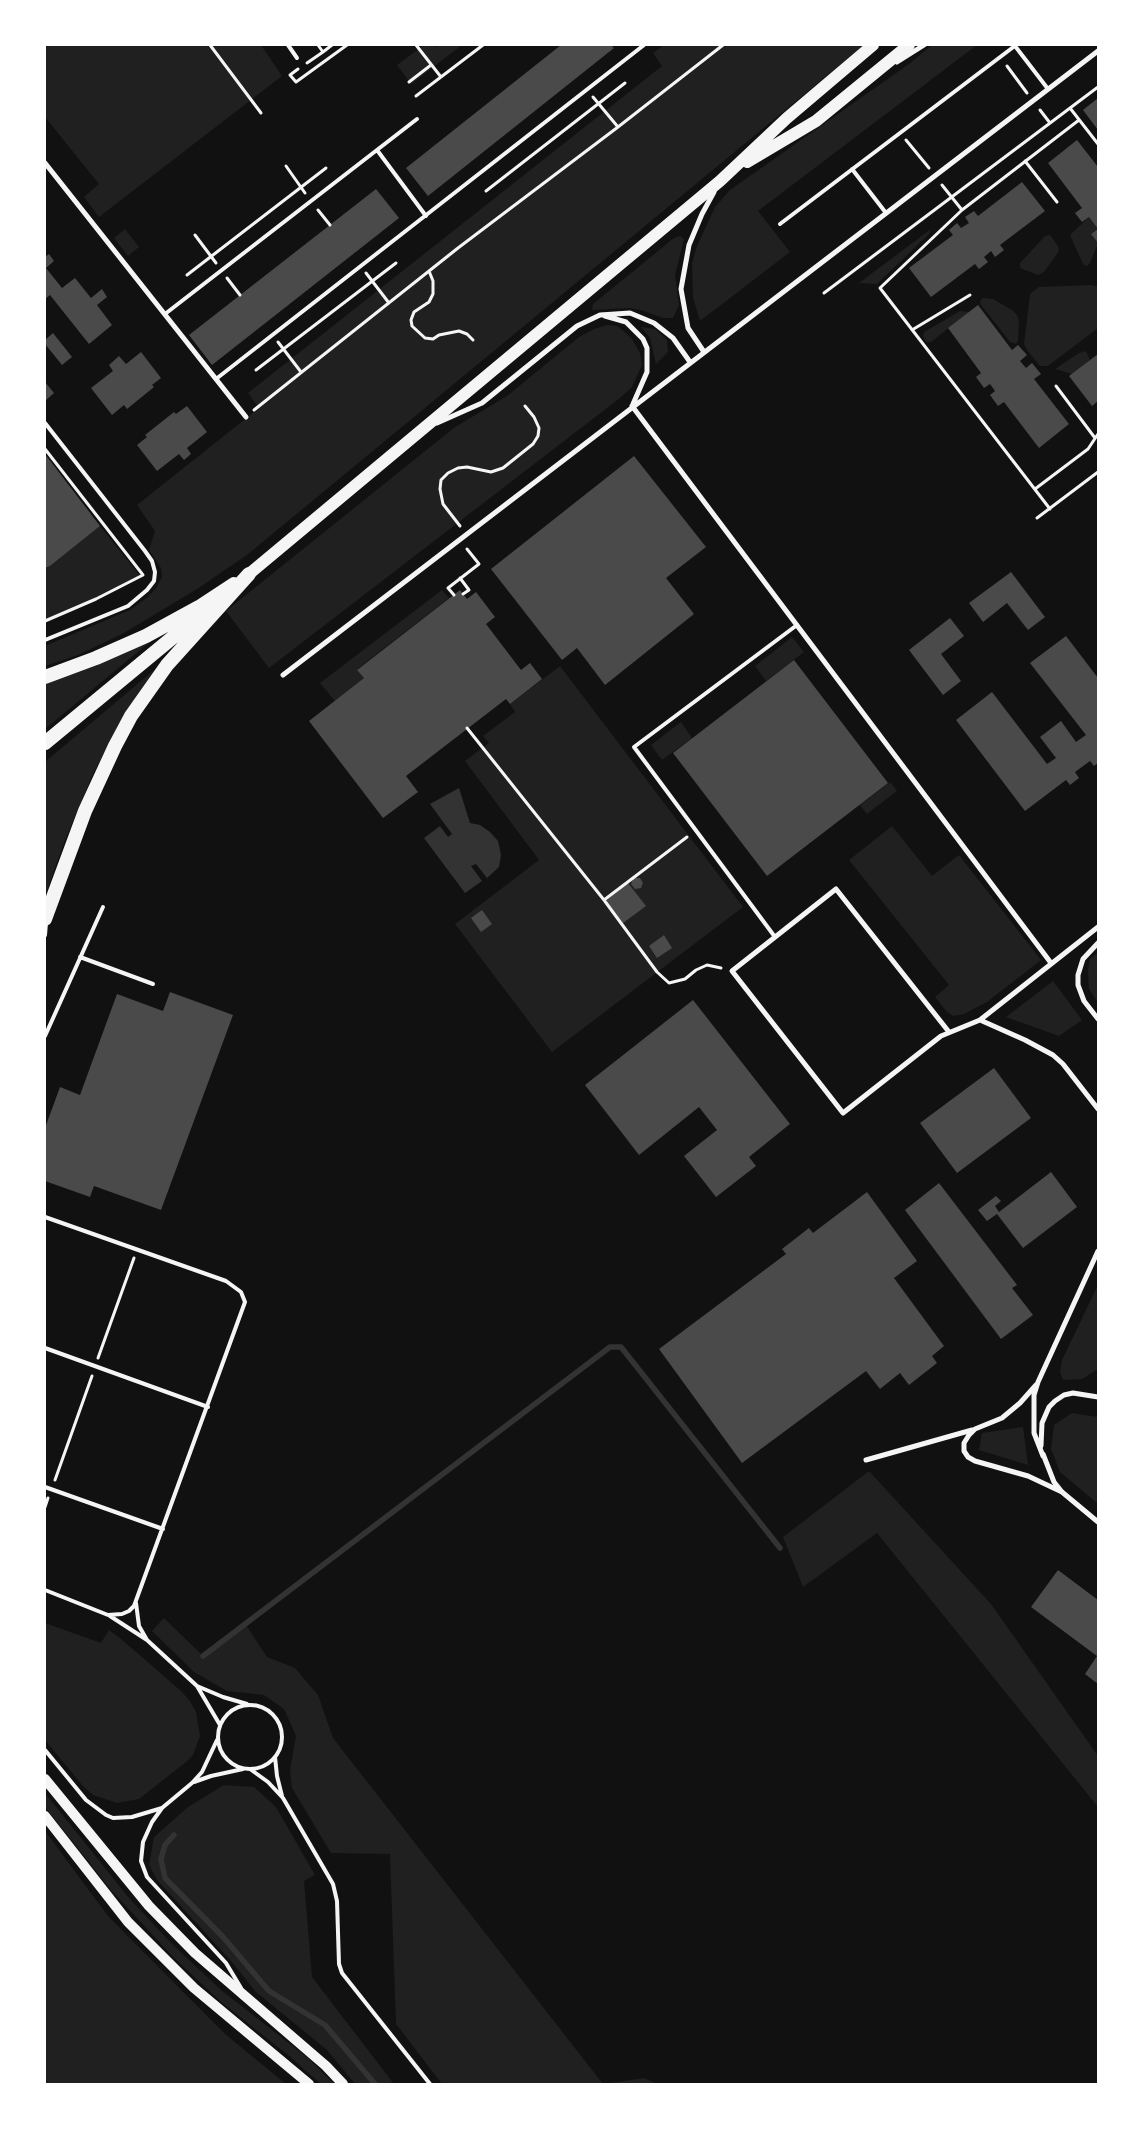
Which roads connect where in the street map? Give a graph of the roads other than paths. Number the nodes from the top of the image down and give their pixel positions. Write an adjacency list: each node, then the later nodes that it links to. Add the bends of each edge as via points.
1 (288, 45): 8 (lane)
2 (644, 45): 18 (lane)
3 (873, 45): 15 (main road, via 787,118)
4 (909, 45): 9 (main road)
5 (924, 45): 9 (street)
6 (1016, 45): 10 (lane); 14 (lane)
7 (1098, 51): 10 (street)
8 (297, 58)
9 (861, 85): 15 (main road, via 816,121)
10 (1048, 89): 17 (street)
11 (417, 119): 12 (lane)
12 (377, 150): 18 (lane); 20 (lane)
13 (45, 163): 20 (street)
14 (852, 169): 17 (lane); 19 (lane)
15 (734, 170): 16 (main road)
16 (720, 181): 22 (street, via 689,245 681,289 688,328); 28 (main road)
17 (886, 213): 22 (street)
18 (426, 216): 24 (lane)
19 (780, 224)
20 (165, 314): 24 (street)
21 (600, 315): 23 (street, via 630,313 654,323 673,338); 25 (street, via 626,322 643,339 647,348 647,372); 28 (street, via 577,326 482,404)
22 (704, 352): 23 (street)
23 (690, 362): 25 (street)
24 (216, 379): 26 (street)
25 (632, 406): 30 (street); 32 (street)
26 (246, 417)
27 (45, 423): 31 (lane, via 145,551 155,572 154,581 147,590 128,606)
28 (423, 429): 29 (main road)
29 (249, 574): 33 (highway, via 146,636); 34 (highway); 36 (highway, via 168,665 131,716 85,811)
30 (797, 625): 39 (lane, via 634,747); 42 (street)
31 (45, 640)
32 (283, 675)
33 (45, 677)
34 (45, 743)
35 (102, 906): 41 (lane)
36 (46, 916): 38 (lane)
37 (1098, 927): 42 (street)
38 (45, 935)
39 (775, 936): 46 (street, via 836,889); 46 (street, via 732,971 843,1113)
40 (1098, 943): 44 (street, via 1083,959 1078,985 1084,1001)
41 (80, 957): 43 (lane); 47 (lane)
42 (1052, 963): 45 (street)
43 (153, 984)
44 (1098, 1019)
45 (980, 1020): 46 (street); 48 (street, via 1052,1055 1063,1064)
46 (950, 1032)
47 (45, 1036)
48 (1098, 1109)
49 (45, 1217): 54 (lane, via 226,1281 241,1292 245,1302 243,1311)
50 (1098, 1251): 52 (street)
51 (45, 1348): 54 (lane)
52 (1038, 1382): 55 (street, via 1002,1418); 56 (street, via 1033,1421)
53 (1098, 1397): 56 (street, via 1073,1393 1064,1395 1049,1407 1040,1434)
54 (208, 1407): 61 (lane)
55 (975, 1430): 57 (street); 59 (street, via 964,1442 968,1457 1028,1476)
56 (1043, 1456): 59 (street)
57 (866, 1460)
58 (45, 1487): 61 (lane)
59 (1062, 1492): 60 (street)
60 (1098, 1522)
61 (163, 1529): 63 (lane)
62 (45, 1590): 64 (lane)
63 (136, 1600): 64 (lane, via 129,1611); 65 (lane, via 139,1626)
64 (108, 1615): 65 (lane)
65 (147, 1640): 66 (lane)
66 (198, 1686): 67 (lane, via 223,1698); 68 (lane)
67 (248, 1704): 68 (lane, via 231,1711); 71 (lane, via 263,1707 280,1724 282,1740)
68 (220, 1725): 69 (lane)
69 (217, 1740): 72 (lane, via 230,1763); 75 (lane, via 202,1772)
70 (45, 1750): 77 (lane, via 86,1800 106,1815 123,1818)
71 (276, 1756): 73 (lane, via 262,1767); 76 (lane)
72 (244, 1769): 73 (lane); 75 (lane)
73 (250, 1769): 76 (lane)
74 (45, 1779): 79 (main road, via 148,1906)
75 (192, 1783): 77 (lane)
76 (283, 1798): 82 (lane, via 336,1892 342,1973)
77 (162, 1808): 79 (lane, via 142,1842 143,1869 226,1963)
78 (45, 1816): 80 (main road, via 128,1922 194,1988)
79 (249, 2001): 81 (main road)
80 (309, 2084)
81 (343, 2084)
82 (430, 2084)

